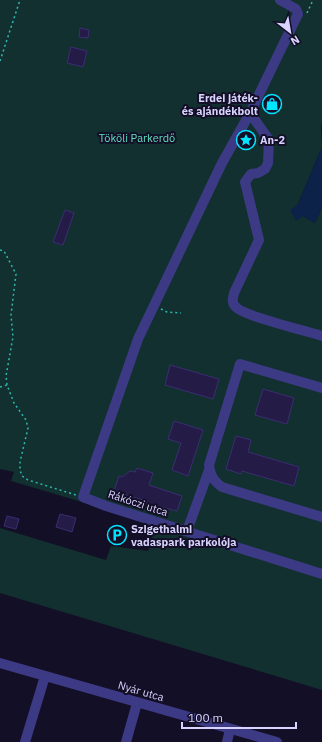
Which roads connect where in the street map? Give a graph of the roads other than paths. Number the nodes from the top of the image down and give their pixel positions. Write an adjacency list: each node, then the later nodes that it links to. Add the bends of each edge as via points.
1 (280, 0): 2 (street, via 296,9 298,14)
2 (250, 113): 3 (street, via 269,140 268,163 265,169 251,174 245,182 259,240 232,301 236,308 257,317); 7 (street, Rákóczi utca, via 222,163 138,339 83,497)
3 (322, 336)
4 (322, 388): 5 (street, via 240,364)
5 (209, 470): 6 (street, via 222,487); 7 (street)
6 (322, 517)
7 (187, 531): 8 (street, Rákóczi utca)
8 (322, 574)
9 (0, 663): 10 (street, Nyár utca)
10 (45, 676): 11 (street, Nyár utca); 13 (street)
11 (137, 703): 12 (street, Nyár utca); 14 (street)
12 (230, 729): 15 (street); 16 (street, Nyár utca)
13 (25, 742)
14 (126, 742)
15 (227, 742)
16 (277, 742)

